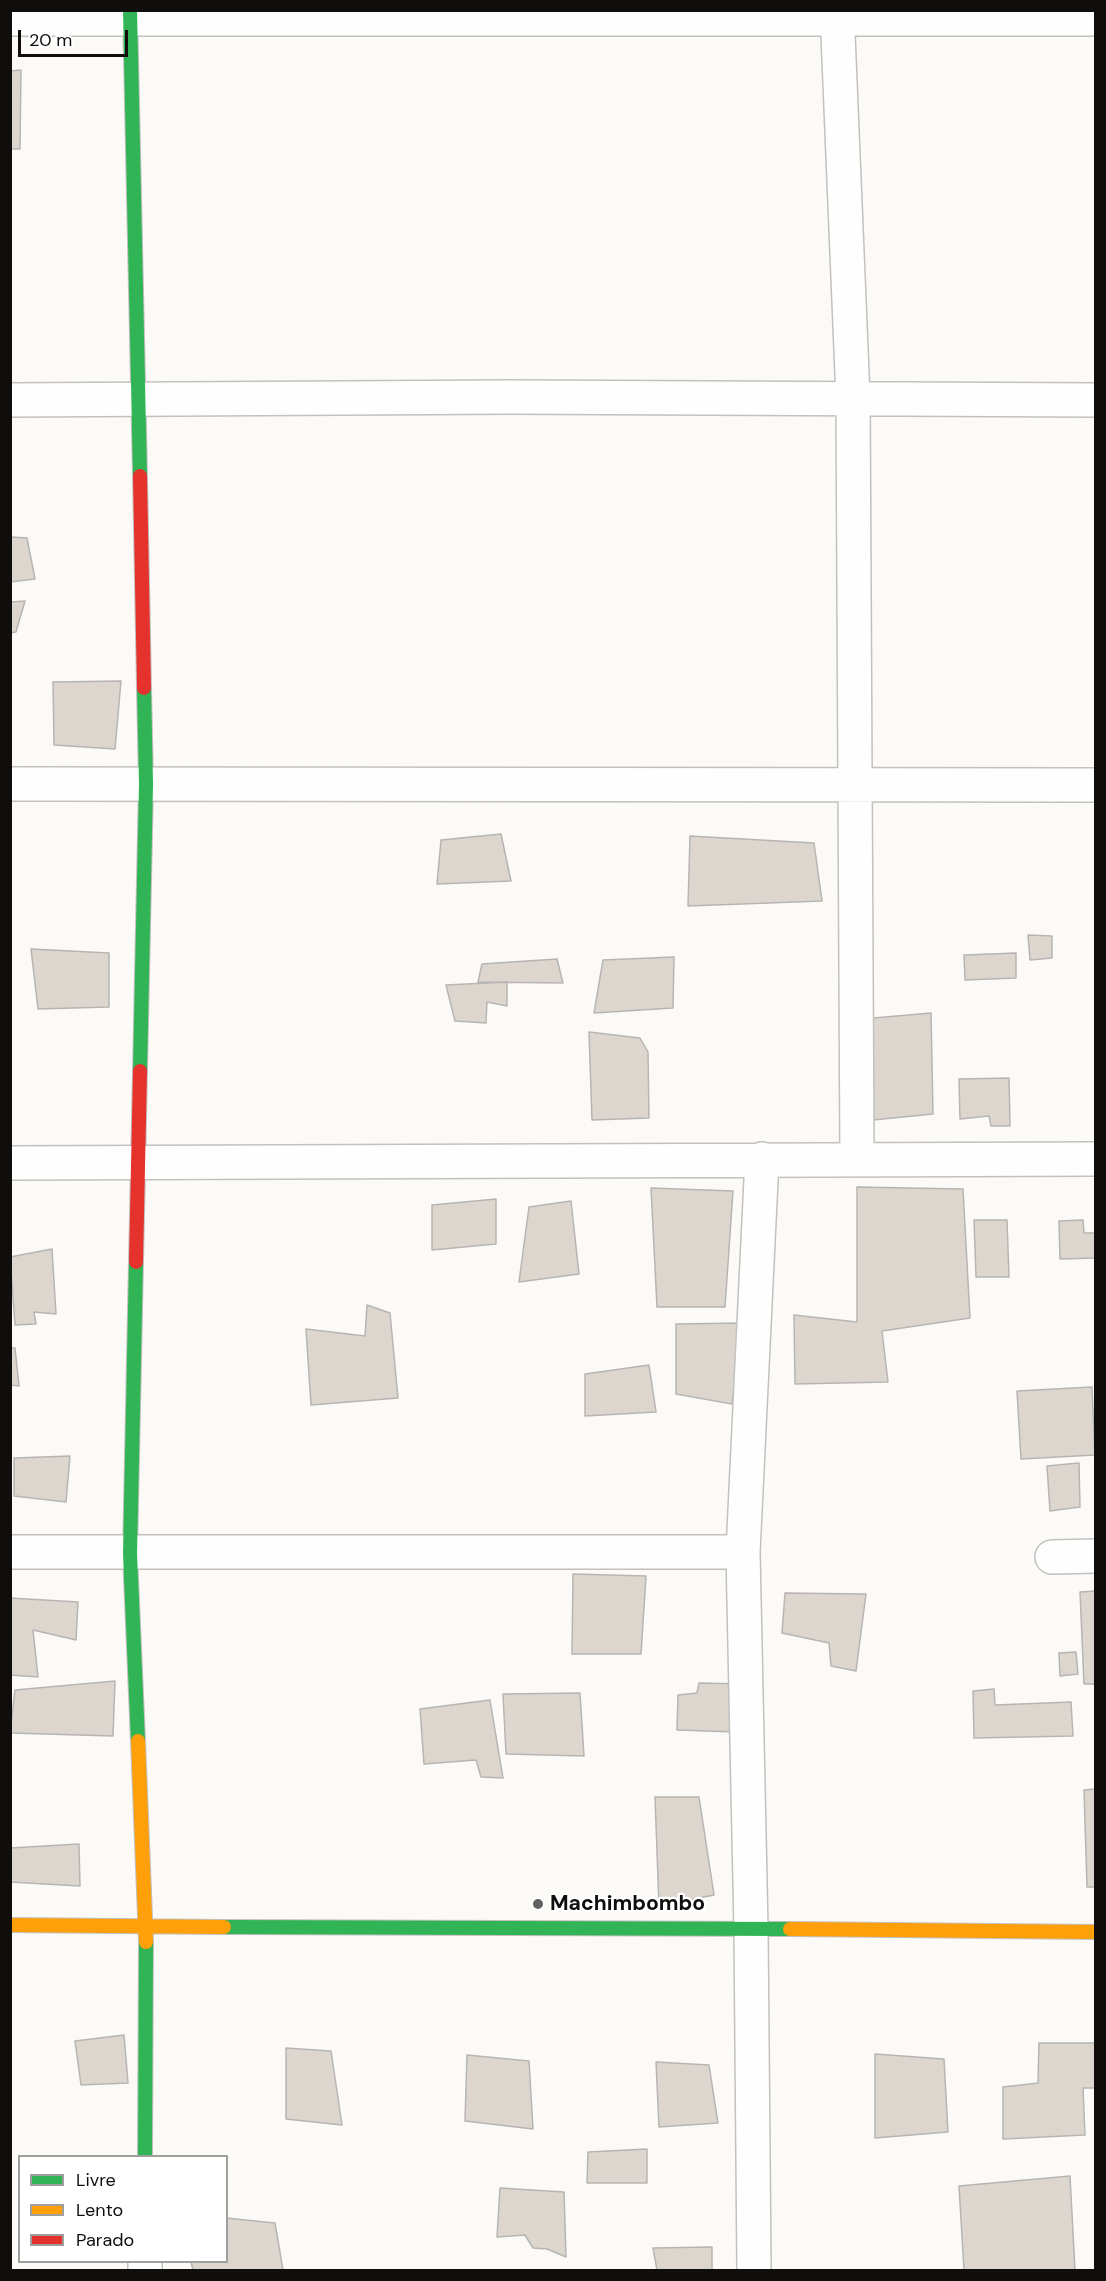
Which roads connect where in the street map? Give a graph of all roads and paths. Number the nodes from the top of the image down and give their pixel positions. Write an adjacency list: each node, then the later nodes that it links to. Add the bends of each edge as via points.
1 (838, 14): 2 (street); 4 (street); 5 (street)
2 (131, 16): 3 (street); 7 (street)
3 (10, 19)
4 (1095, 19)
5 (853, 398): 7 (street); 8 (street); 11 (street)
6 (10, 400): 7 (street)
7 (139, 400): 10 (street)
8 (1095, 400)
9 (10, 784): 10 (street)
10 (146, 784): 11 (street); 17 (street)
11 (856, 784): 12 (street); 14 (street)
12 (1095, 785)
13 (762, 1159): 14 (street); 17 (street); 19 (street)
14 (857, 1160): 15 (street)
15 (1095, 1160)
16 (10, 1163): 17 (street)
17 (137, 1163): 20 (street)
18 (10, 1552): 20 (street)
19 (743, 1552): 20 (street); 25 (street)
20 (130, 1554): 24 (street)
21 (1095, 1556): 22 (street)
22 (1052, 1557)
23 (10, 1925): 24 (street)
24 (146, 1925): 25 (street); 27 (street)
25 (751, 1929): 26 (street); 28 (street)
26 (1095, 1932)
27 (145, 2155)
28 (754, 2271)

